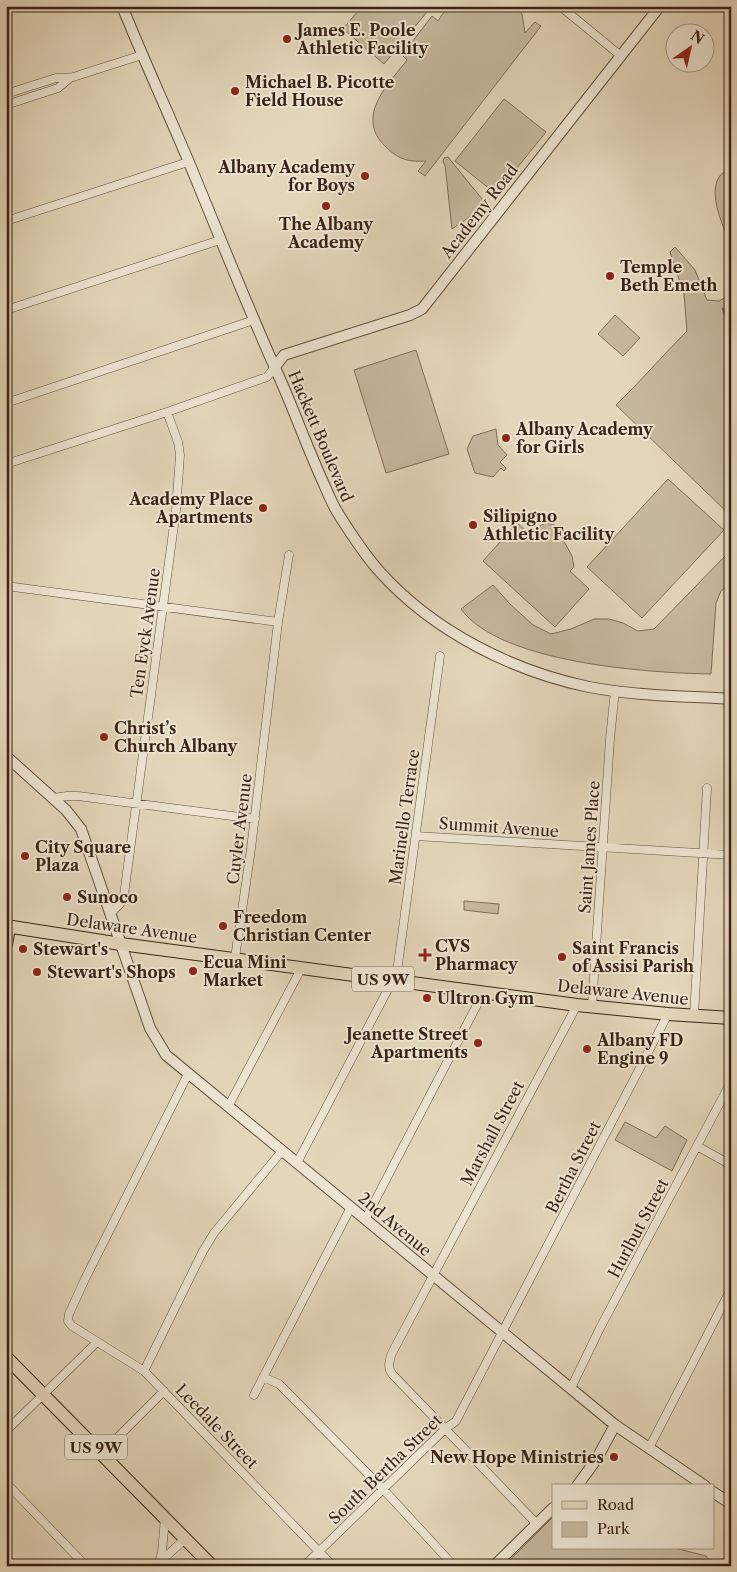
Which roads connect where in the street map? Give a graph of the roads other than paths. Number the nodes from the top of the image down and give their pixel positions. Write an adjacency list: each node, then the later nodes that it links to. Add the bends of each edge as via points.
1 (122, 6): 4 (street, Hackett Boulevard)
2 (560, 6): 5 (street)
3 (660, 6): 5 (street, Academy Road)
4 (142, 54): 6 (street); 9 (street, Hackett Boulevard)
5 (621, 56): 14 (street, Academy Road, via 422,308 414,314 284,355)
6 (70, 78): 7 (street, via 56,78); 8 (street, via 58,88)
7 (6, 94)
8 (6, 105)
9 (188, 162): 10 (street); 11 (street, Hackett Boulevard)
10 (6, 221)
11 (220, 240): 12 (street); 13 (street, Hackett Boulevard)
12 (6, 310)
13 (254, 320): 14 (street, Hackett Boulevard); 15 (street)
14 (275, 367): 16 (street, via 267,377); 23 (street, Hackett Boulevard, via 334,507 380,573 427,615 475,645 543,675)
15 (6, 403)
16 (167, 412): 17 (street); 20 (street, Ten Eyck Avenue, via 178,442 180,465)
17 (6, 464)
18 (289, 555): 21 (street, Cuyler Avenue)
19 (6, 586): 20 (street)
20 (162, 607): 21 (street); 28 (street, Ten Eyck Avenue)
21 (278, 622): 29 (street, Cuyler Avenue)
22 (440, 656): 30 (street, Marinello Terrace)
23 (614, 690): 24 (street, Hackett Boulevard); 31 (street, Saint James Place)
24 (731, 699)
25 (6, 756): 27 (street, 2nd Avenue)
26 (707, 788): 32 (street)
27 (54, 798): 28 (street, via 78,796); 34 (street, 2nd Avenue, via 81,829)
28 (137, 803): 29 (street); 34 (street, Ten Eyck Avenue, via 124,895)
29 (255, 819): 38 (street, Cuyler Avenue)
30 (416, 836): 31 (street, Summit Avenue); 40 (street, Marinello Terrace, via 397,972)
31 (603, 848): 32 (street, Summit Avenue); 43 (street, Saint James Place)
32 (703, 854): 33 (street, Summit Avenue); 45 (street)
33 (731, 855)
34 (111, 913): 36 (street, 2nd Avenue)
35 (8, 927): 36 (main road, Delaware Avenue / US 9W); 37 (main road, US 9W)
36 (121, 944): 38 (main road, Delaware Avenue / US 9W); 47 (street, 2nd Avenue, via 150,1028 166,1055)
37 (6, 945)
38 (235, 958): 39 (main road, Delaware Avenue / US 9W)
39 (302, 967): 40 (main road, Delaware Avenue / US 9W); 49 (street)
40 (393, 980): 41 (main road, Delaware Avenue / US 9W); 52 (street, Marinello Terrace)
41 (480, 992): 42 (main road, Delaware Avenue / US 9W); 55 (street, via 479,1001)
42 (577, 1005): 43 (main road, Delaware Avenue / US 9W); 56 (street, Marshall Street)
43 (592, 1006): 44 (main road, Delaware Avenue / US 9W)
44 (668, 1014): 45 (main road, Delaware Avenue / US 9W); 58 (street, Bertha Street)
45 (694, 1016): 46 (main road, Delaware Avenue / US 9W)
46 (731, 1018)
47 (188, 1074): 49 (street, 2nd Avenue); 59 (street, Leedale Street, via 69,1314 68,1321 72,1326)
48 (731, 1082): 50 (street, Hurlbut Street)
49 (228, 1107): 51 (street, 2nd Avenue)
50 (697, 1146): 53 (street); 63 (street, Hurlbut Street)
51 (282, 1151): 52 (street, 2nd Avenue); 61 (street, via 214,1233)
52 (298, 1163): 54 (street, 2nd Avenue)
53 (731, 1165)
54 (351, 1207): 55 (street, 2nd Avenue); 62 (street)
55 (366, 1218): 56 (street, 2nd Avenue)
56 (433, 1276): 58 (street, 2nd Avenue); 68 (street, Marshall Street, via 388,1365 393,1375)
57 (731, 1289): 70 (street)
58 (502, 1332): 63 (street, 2nd Avenue); 68 (street, South Bertha Street, via 456,1421)
59 (97, 1342): 61 (street, Leedale Street); 65 (street)
60 (6, 1356): 65 (main road, US 9W)
61 (144, 1371): 64 (street, Leedale Street)
62 (263, 1377): 66 (street); 75 (street, via 278,1384)
63 (570, 1388): 67 (street, 2nd Avenue)
64 (164, 1391): 71 (street); 82 (street, Leedale Street)
65 (44, 1395): 69 (street); 71 (main road, US 9W)
66 (254, 1395)
67 (615, 1425): 70 (street, 2nd Avenue); 73 (street)
68 (445, 1429): 75 (street, South Bertha Street); 80 (street)
69 (6, 1431)
70 (649, 1448): 74 (street, 2nd Avenue)
71 (102, 1453): 79 (main road, US 9W)
72 (6, 1483): 84 (street)
73 (578, 1484)
74 (701, 1484)
75 (383, 1489): 82 (street, South Bertha Street); 88 (street)
76 (714, 1493): 77 (street)
77 (730, 1503)
78 (552, 1509): 80 (street)
79 (165, 1518): 81 (main road, US 9W); 83 (street)
80 (537, 1524): 89 (street)
81 (185, 1539): 83 (street); 85 (main road, US 9W)
82 (319, 1551): 86 (street, South Bertha Street); 87 (street, Leedale Street)
83 (158, 1564)
84 (86, 1566)
85 (212, 1566)
86 (304, 1566)
87 (333, 1566)
88 (454, 1566)
89 (494, 1566)

